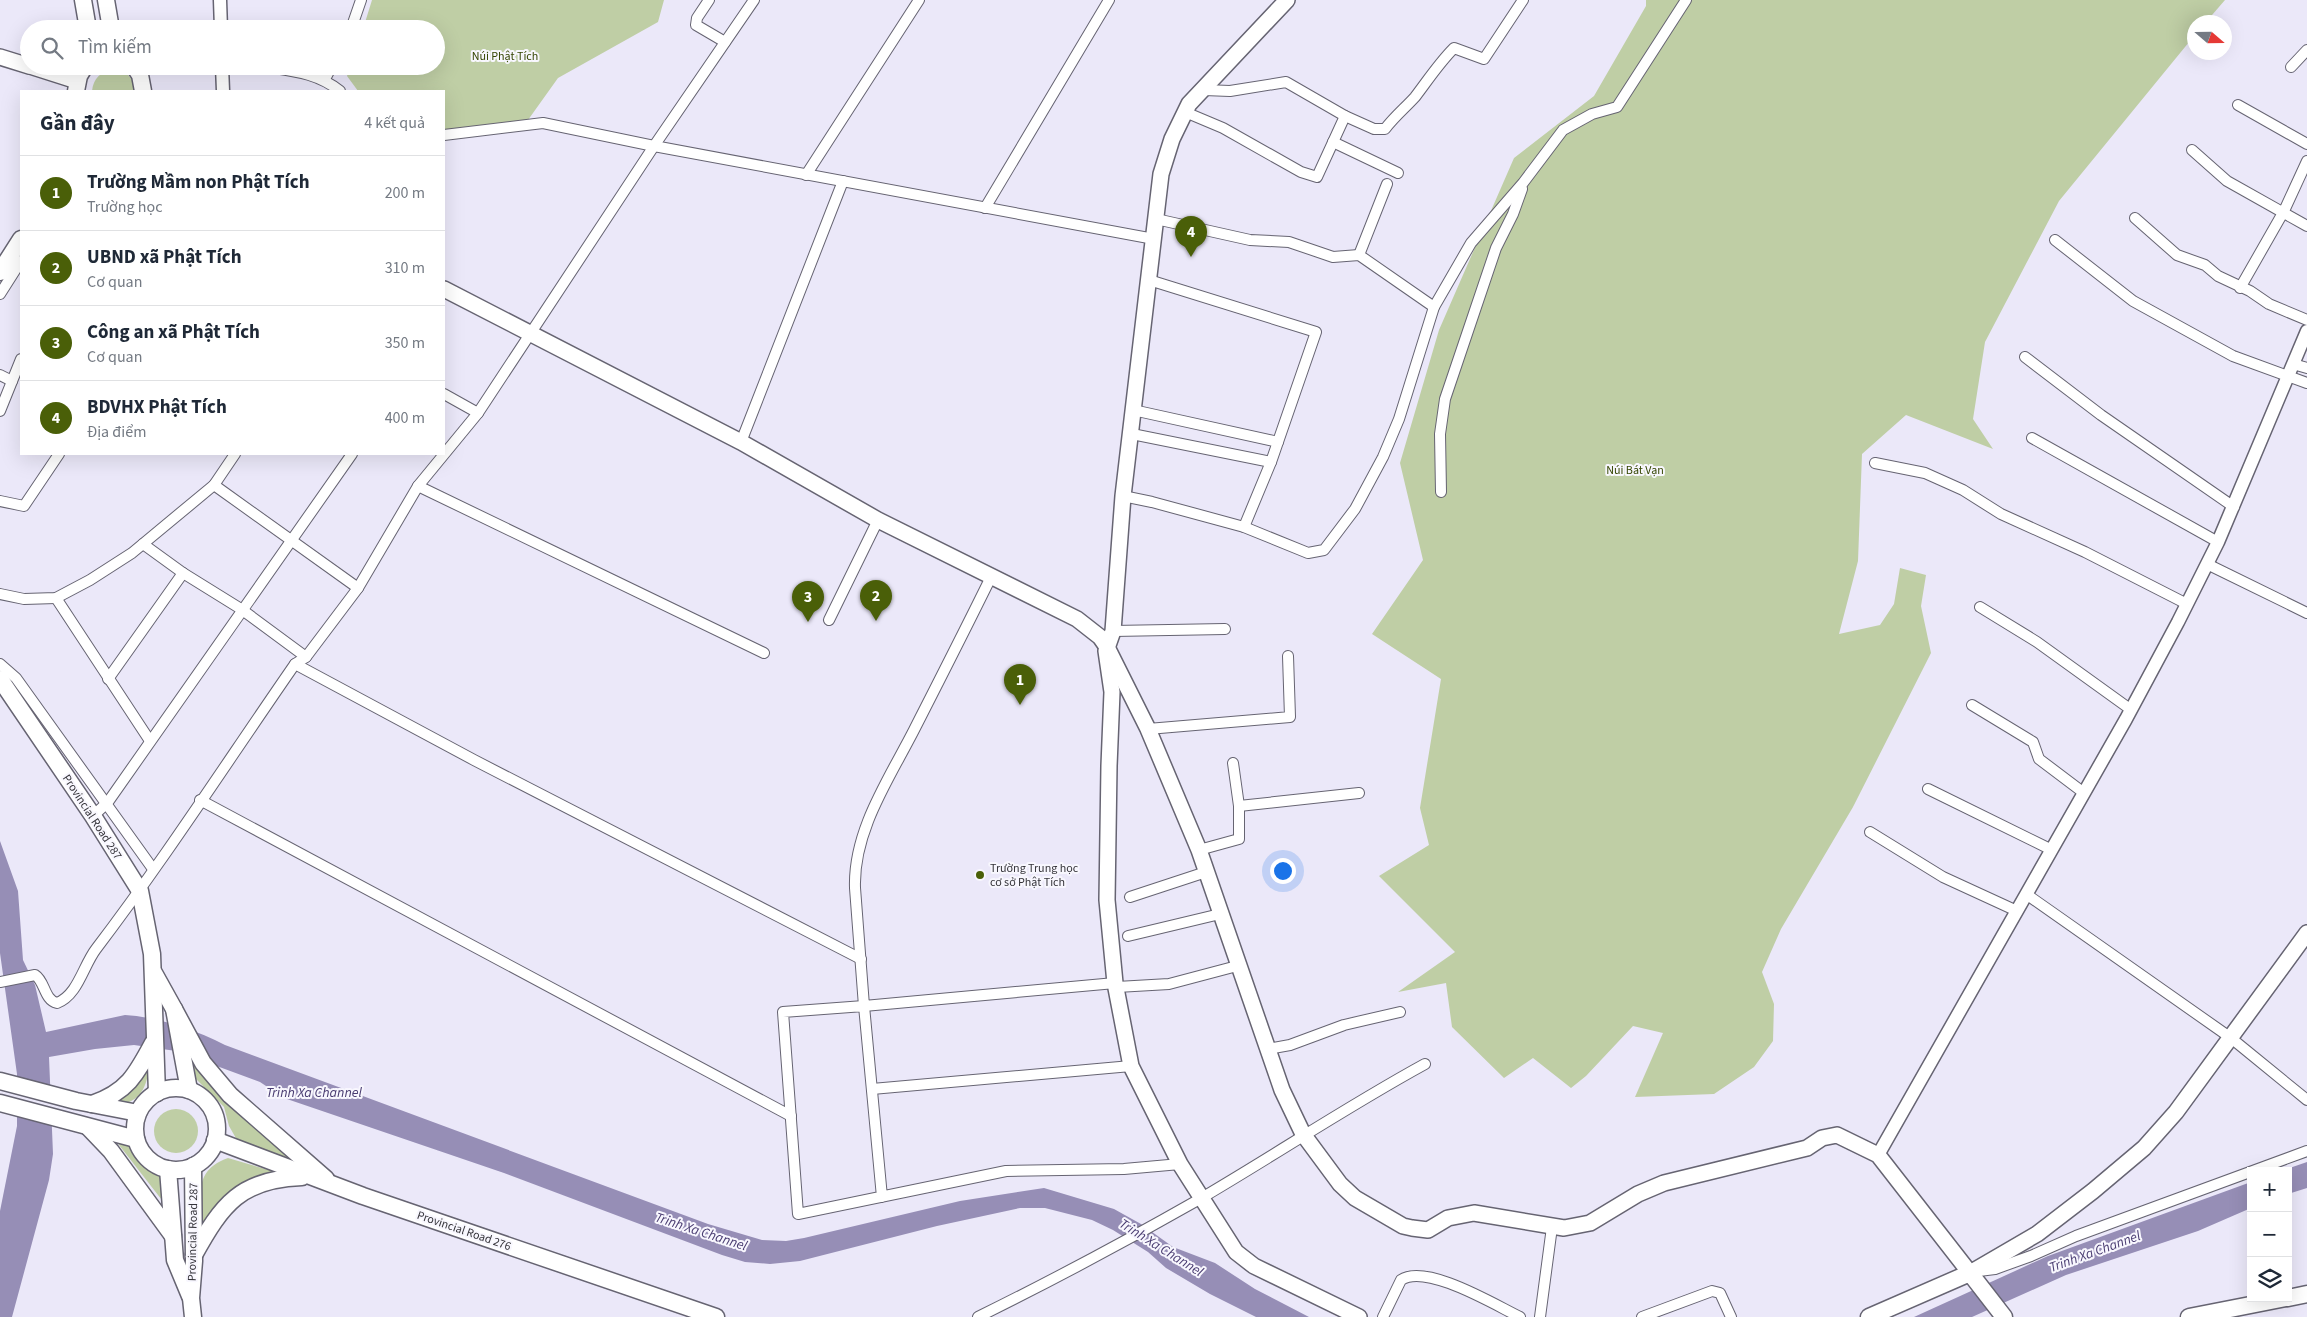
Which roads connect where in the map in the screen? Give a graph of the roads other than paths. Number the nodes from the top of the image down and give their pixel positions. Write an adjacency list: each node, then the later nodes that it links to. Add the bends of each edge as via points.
1 (83, 0): 13 (main road)
2 (98, 0): 14 (main road)
3 (106, 0): 15 (main road)
4 (220, 0): 16 (street)
5 (361, 0): 17 (street)
6 (709, 0): 18 (street, via 696,25)
7 (754, 0): 18 (street)
8 (919, 0): 44 (street)
9 (1109, 0): 48 (street)
10 (1287, 0): 33 (main road)
11 (1523, 0): 36 (street, via 1484,59 1454,48 1385,129 1374,129)
12 (1686, 0): 46 (street, via 1617,107 1592,114 1563,130)
13 (86, 20)
14 (97, 20)
15 (109, 20)
16 (221, 20)
17 (354, 20)
18 (725, 42): 40 (street)
19 (2307, 50): 22 (street)
20 (0, 57): 21 (main road)
21 (20, 63)
22 (2291, 67)
23 (51, 75): 29 (main road)
24 (140, 75): 30 (main road)
25 (222, 75): 31 (street)
26 (309, 75): 28 (street)
27 (328, 75): 28 (street)
28 (325, 80): 32 (street)
29 (77, 86)
30 (143, 90)
31 (223, 90)
32 (339, 90)
33 (1204, 90): 35 (main road); 36 (street, via 1230,91 1286,82)
34 (2238, 104): 39 (street)
35 (1185, 112): 38 (street, via 1223,128 1301,172 1317,177); 51 (main road, via 1160,174)
36 (1345, 116): 38 (street)
37 (445, 135): 40 (street, via 543,123)
38 (1333, 142): 43 (street)
39 (2307, 144)
40 (654, 146): 44 (street); 65 (street)
41 (2192, 150): 49 (street, via 2227,181)
42 (2307, 162): 49 (street)
43 (1398, 173)
44 (806, 174): 45 (street)
45 (843, 182): 48 (street); 81 (street)
46 (1524, 183): 63 (street, via 1472,243); 92 (street, via 1514,214 1496,248 1445,399 1440,434)
47 (1387, 184): 56 (street)
48 (985, 208): 53 (street)
49 (2284, 211): 52 (street); 60 (street)
50 (2135, 218): 60 (street, via 2177,255 2205,265)
51 (1156, 219): 53 (main road); 56 (street, via 1250,240 1289,242 1333,258)
52 (2307, 226)
53 (1154, 239): 59 (main road)
54 (2055, 240): 72 (street, via 2133,301 2234,356)
55 (20, 241): 58 (main road)
56 (1359, 255): 63 (street)
57 (20, 263): 62 (street)
58 (0, 272)
59 (1149, 280): 76 (main road); 82 (street, via 1316,332)
60 (2240, 288): 64 (street)
61 (445, 289): 65 (main road)
62 (0, 294)
63 (1434, 307): 97 (street, via 1400,419 1383,457 1355,508 1324,550 1308,553)
64 (2307, 320)
65 (532, 332): 78 (street); 81 (main road)
66 (2307, 332): 69 (street)
67 (2025, 357): 95 (street, via 2101,415)
68 (20, 362): 73 (street)
69 (2293, 364): 70 (street); 72 (street)
70 (2307, 368)
71 (0, 375): 73 (street)
72 (2288, 377): 74 (street); 95 (street)
73 (12, 381): 77 (street)
74 (2307, 384)
75 (445, 395): 78 (street)
76 (1134, 410): 79 (main road); 82 (street)
77 (0, 411)
78 (478, 413): 83 (street)
79 (1132, 434): 88 (street); 93 (main road)
80 (2032, 438): 99 (street)
81 (741, 442): 96 (main road)
82 (1278, 442): 88 (street)
83 (445, 453)
84 (58, 455): 94 (street, via 24,506)
85 (234, 455): 90 (street)
86 (351, 455): 98 (street)
87 (443, 455): 91 (street)
88 (1271, 462): 97 (street)
89 (1875, 463): 107 (street, via 1925,474 1963,490 2001,514)
90 (214, 485): 98 (street); 100 (street)
91 (418, 486): 104 (street); 115 (street)
92 (1441, 492)
93 (1123, 496): 97 (street); 113 (main road)
94 (0, 501)
95 (2234, 507): 99 (street)
96 (878, 520): 103 (main road); 111 (street)
97 (1244, 527)
98 (290, 541): 104 (street); 109 (street)
99 (2218, 542): 101 (street)
100 (143, 544): 102 (street); 106 (street, via 98,575)
101 (2207, 564): 107 (street); 110 (street)
102 (184, 573): 109 (street); 121 (street)
103 (992, 577): 114 (main road, via 1077,619 1100,637); 146 (street, via 862,835 854,872)
104 (358, 588): 117 (street)
105 (2, 596): 106 (street)
106 (56, 598): 121 (street)
107 (2187, 604): 123 (street)
108 (1980, 606): 123 (street, via 2037,642)
109 (242, 609): 117 (street); 125 (street)
110 (2307, 613)
111 (829, 620)
112 (1225, 629): 113 (street)
113 (1113, 631): 114 (main road)
114 (1107, 647): 124 (main road); 150 (main road, via 1112,692 1107,900)
115 (764, 653)
116 (1288, 656): 124 (street, via 1290,717)
117 (306, 657): 119 (street)
118 (0, 664): 131 (street, via 16,678)
119 (295, 664): 130 (street); 146 (street)
120 (0, 679): 133 (main road, Provincial Road 287)
121 (108, 679): 125 (street)
122 (1972, 705): 129 (street, via 2033,742 2039,759)
123 (2130, 710): 129 (street)
124 (1148, 729): 135 (main road)
125 (150, 741): 131 (street)
126 (1233, 763): 132 (street)
127 (1928, 789): 136 (street)
128 (1359, 793): 132 (street)
129 (2084, 793): 136 (street)
130 (200, 800): 137 (street); 167 (street)
131 (108, 802): 133 (street); 137 (street)
132 (1239, 806): 135 (street, via 1239,840)
133 (93, 816): 139 (main road, Provincial Road 287)
134 (1870, 832): 142 (street, via 1943,877)
135 (1199, 850): 138 (main road)
136 (2052, 850): 140 (street)
137 (153, 868): 139 (street)
138 (1206, 872): 141 (street); 143 (main road)
139 (140, 891): 148 (main road, Provincial Road 287); 149 (street, via 93,954 67,998 53,1002 41,979 31,974)
140 (2026, 894): 142 (street); 154 (street)
141 (1130, 897)
142 (2017, 911): 173 (street)
143 (1220, 914): 145 (street); 147 (main road)
144 (2307, 933): 154 (main road)
145 (1128, 936)
146 (861, 959): 151 (street)
147 (1237, 966): 150 (street, via 1169,984); 156 (main road)
148 (152, 969): 152 (main road, Provincial Road 287); 155 (main road, Provincial Road 287)
149 (1, 981)
150 (1116, 985): 151 (street); 158 (main road)
151 (864, 1006): 160 (street); 167 (street, via 783,1012)
152 (174, 1009): 161 (main road, Provincial Road 287); 178 (main road, via 204,1063 230,1095)
153 (1400, 1012): 156 (street, via 1344,1025 1290,1045)
154 (2231, 1038): 163 (street); 184 (main road, via 2176,1112 2144,1148 2037,1234)
155 (153, 1043): 162 (main road, Provincial Road 287); 165 (main road, via 140,1068 125,1086 110,1098)
156 (1268, 1049): 169 (main road, via 1282,1090)
157 (1425, 1064): 169 (street)
158 (1131, 1066): 160 (street); 174 (main road)
159 (0, 1081): 165 (main road)
160 (872, 1089): 179 (street)
161 (188, 1090): 162 (main road, via 172,1089); 171 (main road, via 200,1096 212,1110)
162 (157, 1094): 166 (main road)
163 (2307, 1100)
164 (0, 1104): 168 (main road)
165 (90, 1104): 166 (main road)
166 (138, 1114): 170 (main road)
167 (791, 1116): 179 (street, via 798,1214)
168 (88, 1126): 170 (main road); 182 (main road, via 111,1151)
169 (1304, 1134): 180 (street); 181 (main road, via 1340,1184 1355,1198 1403,1226 1428,1230 1448,1218 1474,1213)
170 (136, 1139): 176 (main road, via 148,1159)
171 (215, 1140): 175 (main road, via 207,1156); 177 (main road, Provincial Road 276)
172 (2307, 1151): 184 (street, via 1995,1269)
173 (1878, 1155): 181 (main road, via 1835,1135 1822,1138 1807,1148 1662,1184 1638,1194 1590,1223); 184 (main road)
174 (1180, 1164): 179 (street, via 1124,1169 1006,1171); 180 (main road)
175 (193, 1166): 176 (main road); 183 (main road, Provincial Road 287)
176 (168, 1169): 182 (main road, Provincial Road 287)
177 (309, 1177): 178 (main road, Provincial Road 276); 183 (main road, via 277,1178 241,1193 224,1207)
178 (333, 1186): 190 (main road, Provincial Road 276)
179 (882, 1198)
180 (1200, 1199): 191 (street, via 1120,1245); 192 (main road, via 1229,1243 1246,1260)
181 (1552, 1227): 195 (street)
182 (173, 1236): 187 (main road, Provincial Road 287, via 175,1260)
183 (194, 1255): 187 (main road, Provincial Road 287)
184 (1970, 1272): 198 (main road); 199 (main road)
185 (2307, 1294): 186 (main road)
186 (2292, 1297)
187 (191, 1298): 189 (main road, Provincial Road 287)
188 (2266, 1302): 200 (main road)
189 (193, 1317)
190 (716, 1317)
191 (978, 1317)
192 (1359, 1317)
193 (1383, 1317): 194 (street, via 1401,1280 1411,1275 1446,1282)
194 (1520, 1317)
195 (1540, 1317)
196 (1642, 1317): 197 (street, via 1712,1291 1720,1293)
197 (1731, 1317)
198 (1869, 1317)
199 (2004, 1317)
200 (2189, 1317)

